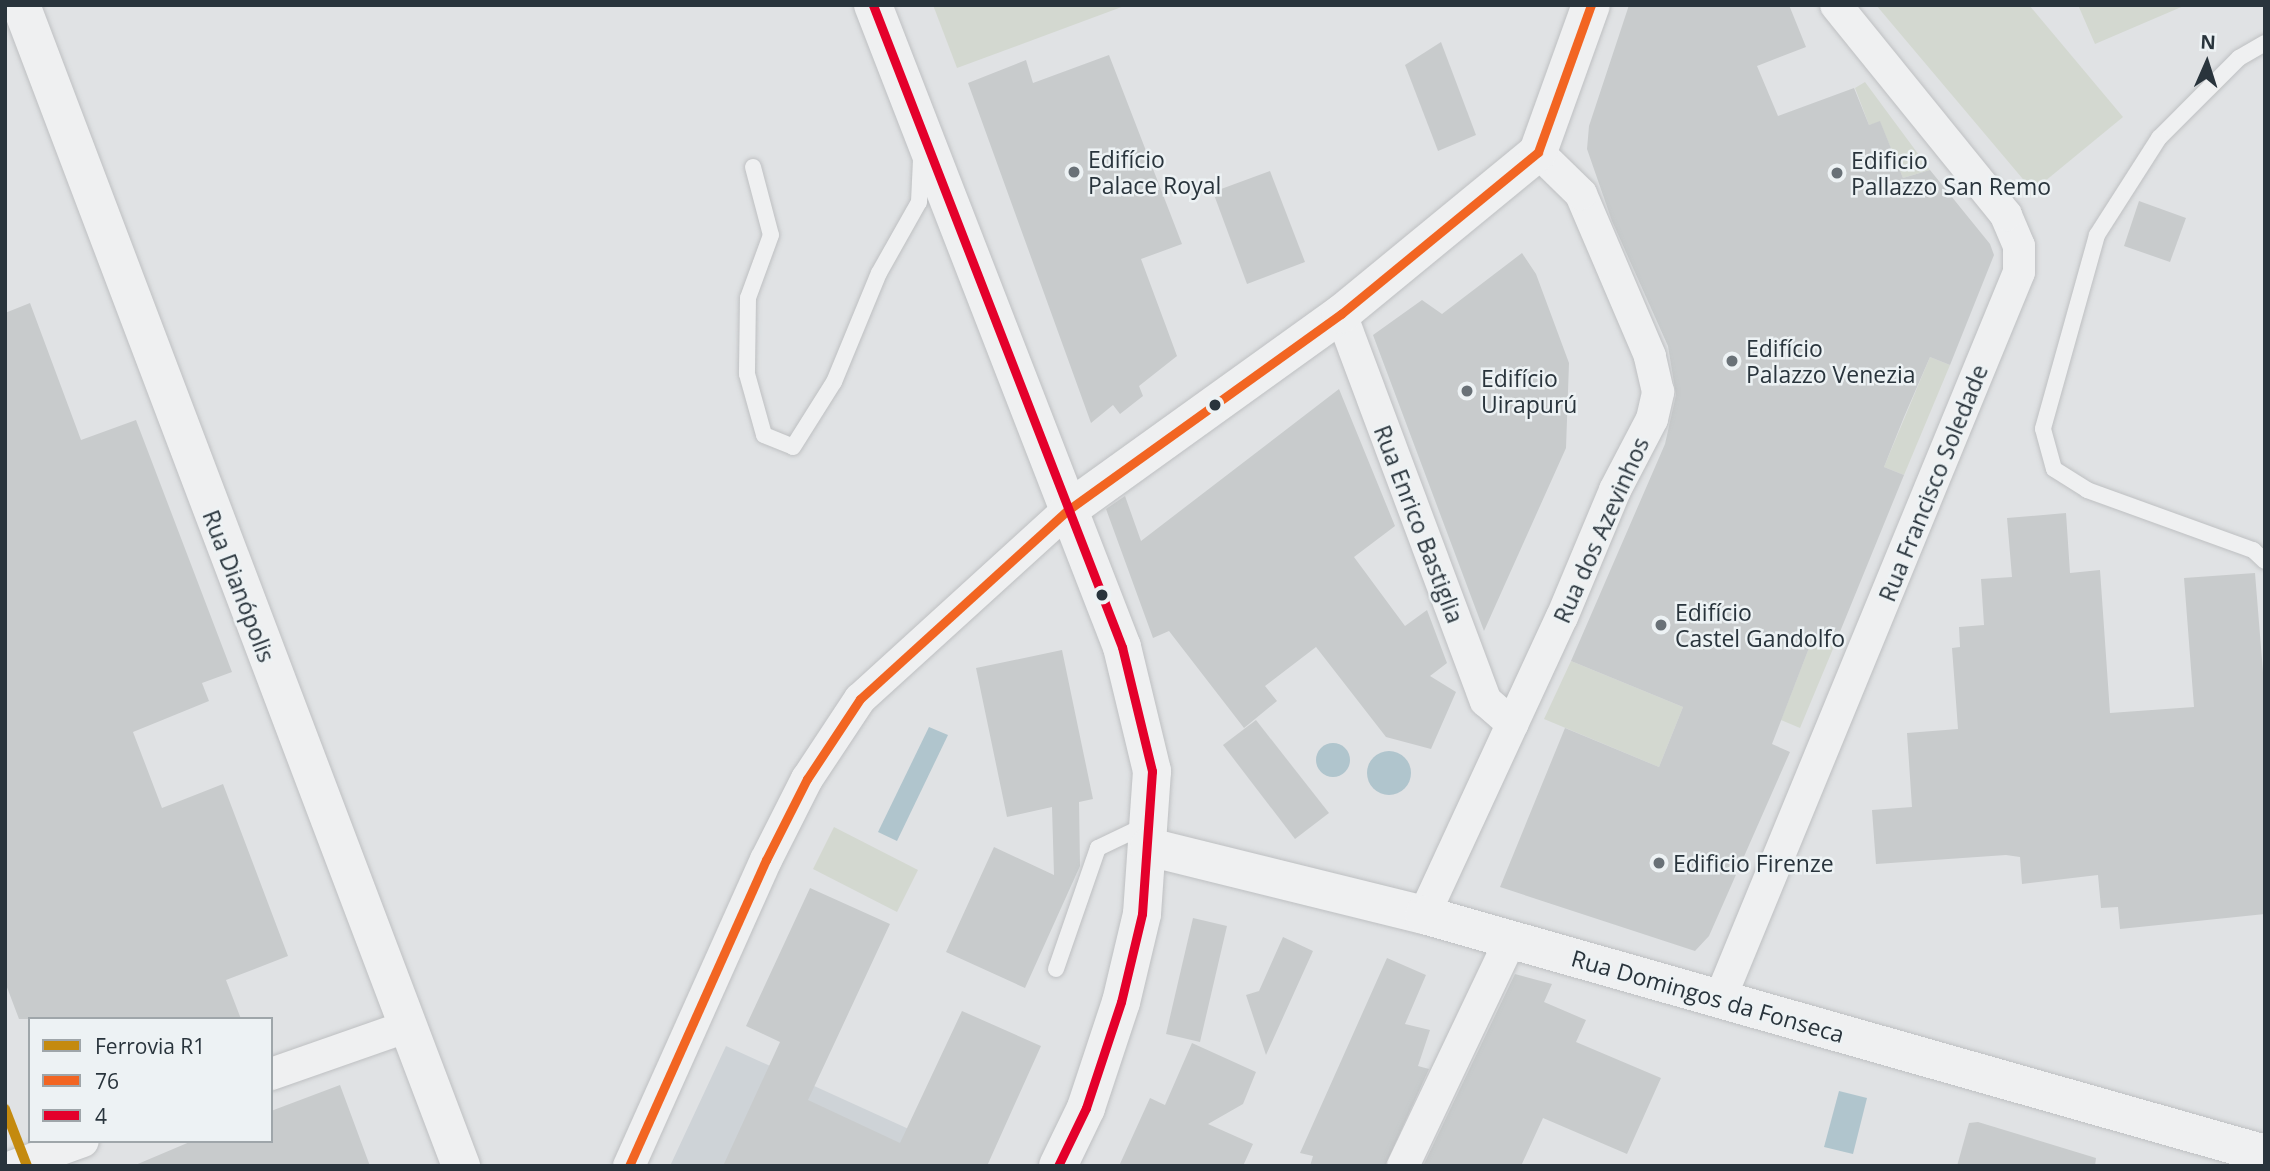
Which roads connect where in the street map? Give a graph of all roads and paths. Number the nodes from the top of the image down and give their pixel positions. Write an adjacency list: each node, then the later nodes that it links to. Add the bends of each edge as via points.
1 (21, 5): 18 (street, Rua Dianópolis)
2 (873, 5): 6 (street)
3 (1591, 5): 7 (street)
4 (1836, 5): 17 (street, Rua Francisco Soledade, via 2006,215 2019,246 2019,272)
5 (2265, 43): 11 (lane, via 2239,58 2159,138 2097,235 2043,429 2054,470 2087,490 2253,550)
6 (922, 133): 8 (lane, via 919,202 879,273 834,382 793,447 764,435 747,374 748,298 771,235); 10 (street)
7 (1538, 152): 9 (street); 12 (street, Rua dos Azevinhos, via 1581,194 1657,374 1658,392 1652,419 1615,490)
8 (753, 167)
9 (1341, 314): 10 (street); 12 (street, Rua Enrico Bastiglia, via 1486,701)
10 (1068, 510): 13 (street, via 1138,700 1152,771); 24 (street, via 860,699 807,779 766,860)
11 (2265, 561)
12 (1512, 724): 14 (street, Rua dos Azevinhos)
13 (1149, 835): 14 (street, Rua Domingos da Fonseca); 16 (lane, via 1098,848); 25 (street, via 1142,914 1121,1002 1086,1108)
14 (1424, 915): 15 (street, Rua Domingos da Fonseca)
15 (1511, 939): 17 (street, Rua Domingos da Fonseca); 26 (street)
16 (1056, 969)
17 (1720, 999): 21 (street, Rua Domingos da Fonseca)
18 (405, 1027): 19 (street); 23 (street, Rua Dianópolis)
19 (273, 1073)
20 (78, 1143): 22 (street)
21 (2265, 1154)
22 (15, 1166)
23 (461, 1166)
24 (629, 1166)
25 (1058, 1166)
26 (1403, 1166)

